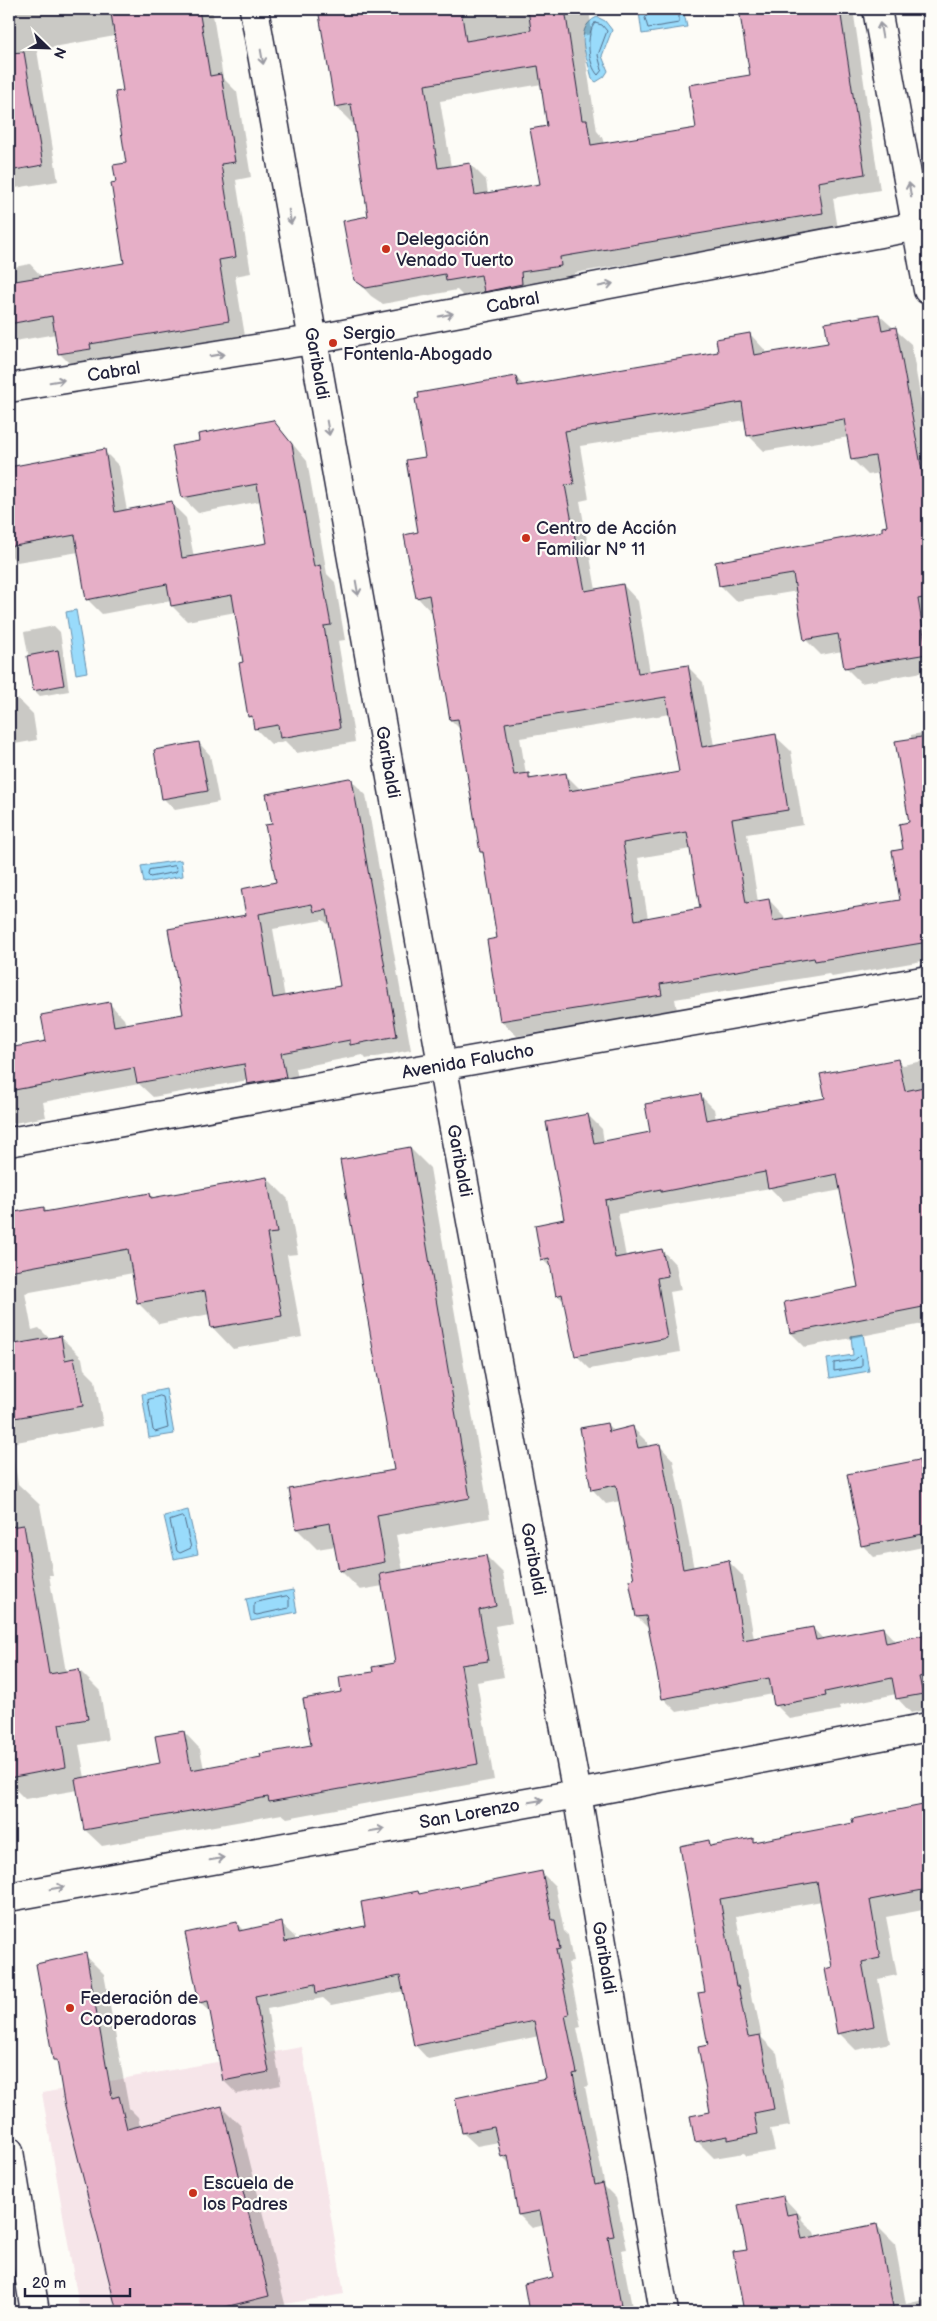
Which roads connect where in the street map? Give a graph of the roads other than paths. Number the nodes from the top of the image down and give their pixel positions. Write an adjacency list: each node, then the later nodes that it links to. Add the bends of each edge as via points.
1 (254, 9): 5 (street, Garibaldi, one-way to 5)
2 (877, 9): 3 (street, one-way to 2)
3 (923, 225): 4 (street); 5 (street, Cabral, one-way to 3)
4 (928, 290)
5 (312, 340): 6 (street, Cabral, one-way to 5); 8 (street, Garibaldi, one-way to 8)
6 (9, 388)
7 (928, 980): 8 (street, Avenida Falucho)
8 (442, 1064): 9 (street, Avenida Falucho); 11 (street, Garibaldi)
9 (9, 1142)
10 (928, 1728): 11 (street, San Lorenzo)
11 (577, 1794): 12 (street, San Lorenzo, one-way to 11); 15 (street, Garibaldi)
12 (9, 1896)
13 (9, 2152): 14 (street)
14 (35, 2312)
15 (664, 2312)

